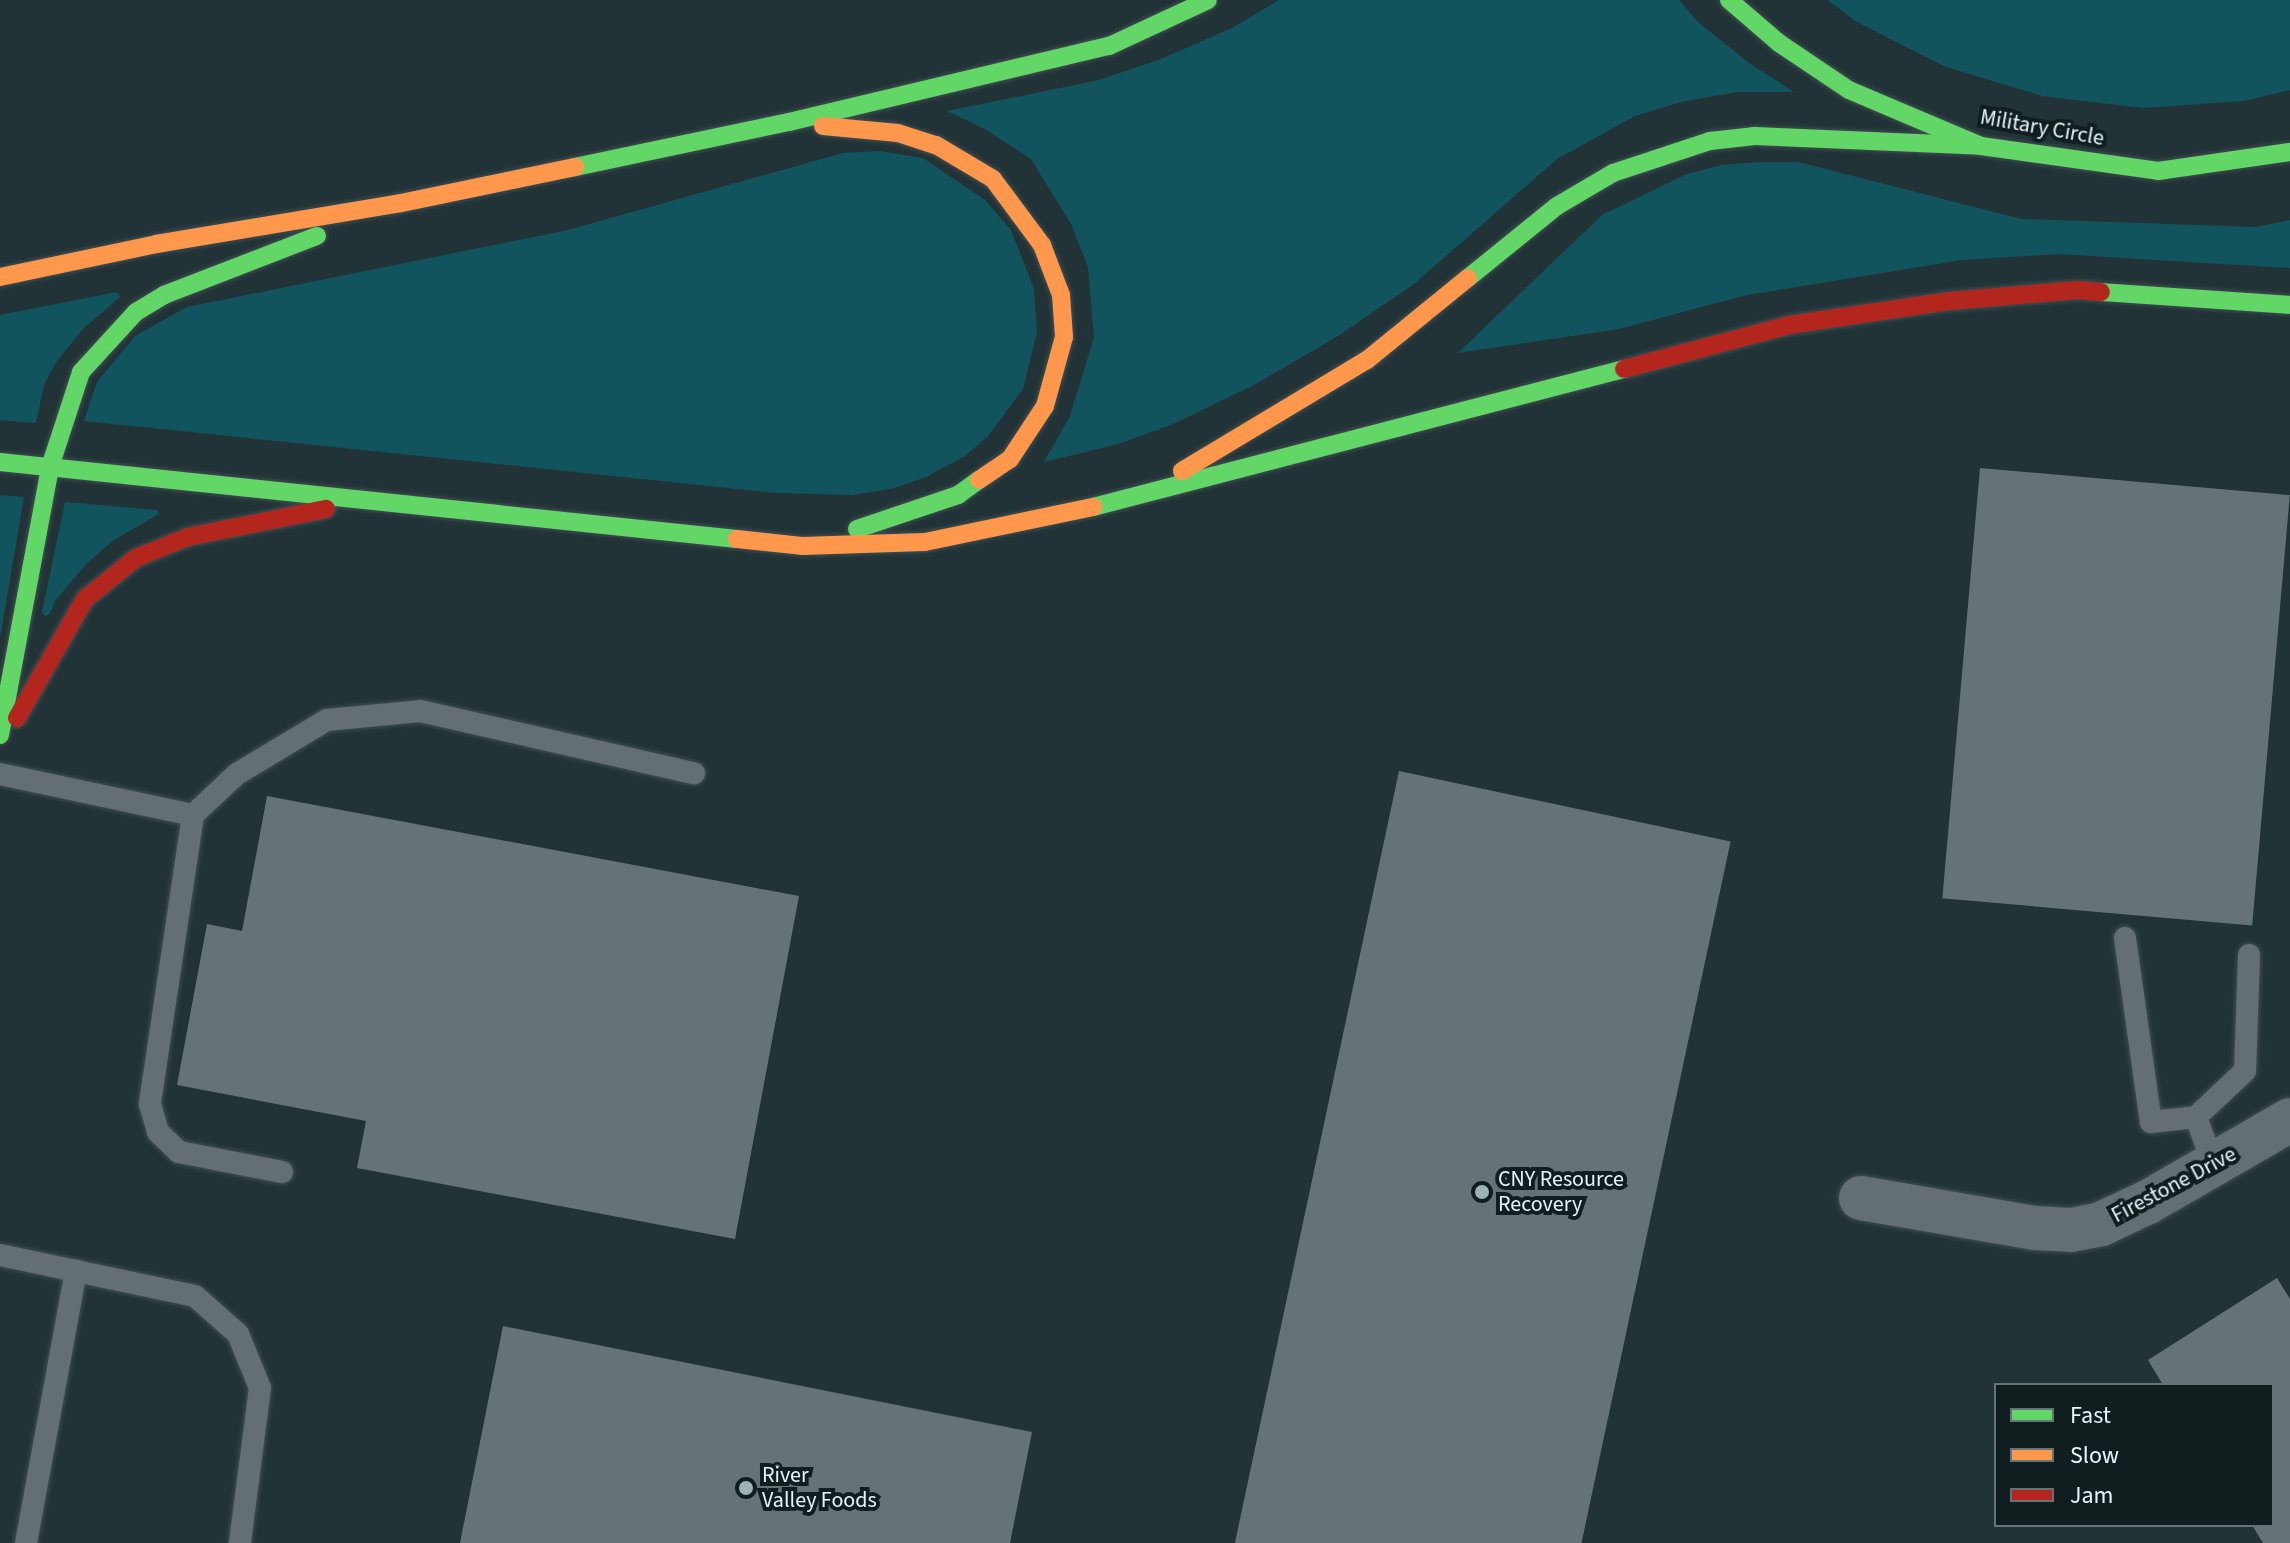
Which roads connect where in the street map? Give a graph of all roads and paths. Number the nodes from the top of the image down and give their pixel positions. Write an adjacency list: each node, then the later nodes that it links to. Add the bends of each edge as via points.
1 (1208, 0): 3 (main road, via 1109,46)
2 (1729, 0): 4 (main road, Military Circle, via 1779,43 1849,90)
3 (789, 122): 6 (main road); 13 (main road, via 898,133 936,145 993,179 1042,245 1061,295 1064,337 1045,406 1010,459 958,495)
4 (1981, 146): 5 (main road, Military Circle, via 2158,171); 11 (main road, via 1755,136 1710,141 1613,173 1557,206 1367,360)
5 (2290, 152)
6 (401, 203): 7 (main road, via 156,244); 10 (main road, via 164,295 136,312 81,372)
7 (0, 277)
8 (2290, 305): 11 (main road, via 2078,290 1950,301 1789,325)
9 (0, 462): 10 (main road)
10 (50, 467): 12 (main road); 14 (main road)
11 (1139, 497): 13 (main road, via 925,542)
12 (366, 500): 13 (main road); 15 (main road, via 188,537 136,558 85,599)
13 (802, 546)
14 (0, 735)
15 (0, 748)
16 (694, 773): 18 (lane, via 420,711 327,720 237,774)
17 (0, 774): 18 (lane)
18 (193, 815): 24 (lane, via 150,1104 158,1132 179,1152)
19 (2125, 938): 21 (lane, via 2151,1122)
20 (2249, 955): 21 (lane, via 2245,1071)
21 (2196, 1117): 23 (lane)
22 (2290, 1120): 23 (street, Firestone Drive)
23 (2213, 1164): 25 (street, Firestone Drive, via 2101,1224 2071,1230)
24 (282, 1172)
25 (1861, 1198)
26 (0, 1255): 27 (lane)
27 (76, 1271): 28 (lane); 29 (lane, via 195,1296 238,1334 260,1388)
28 (26, 1543)
29 (240, 1543)

